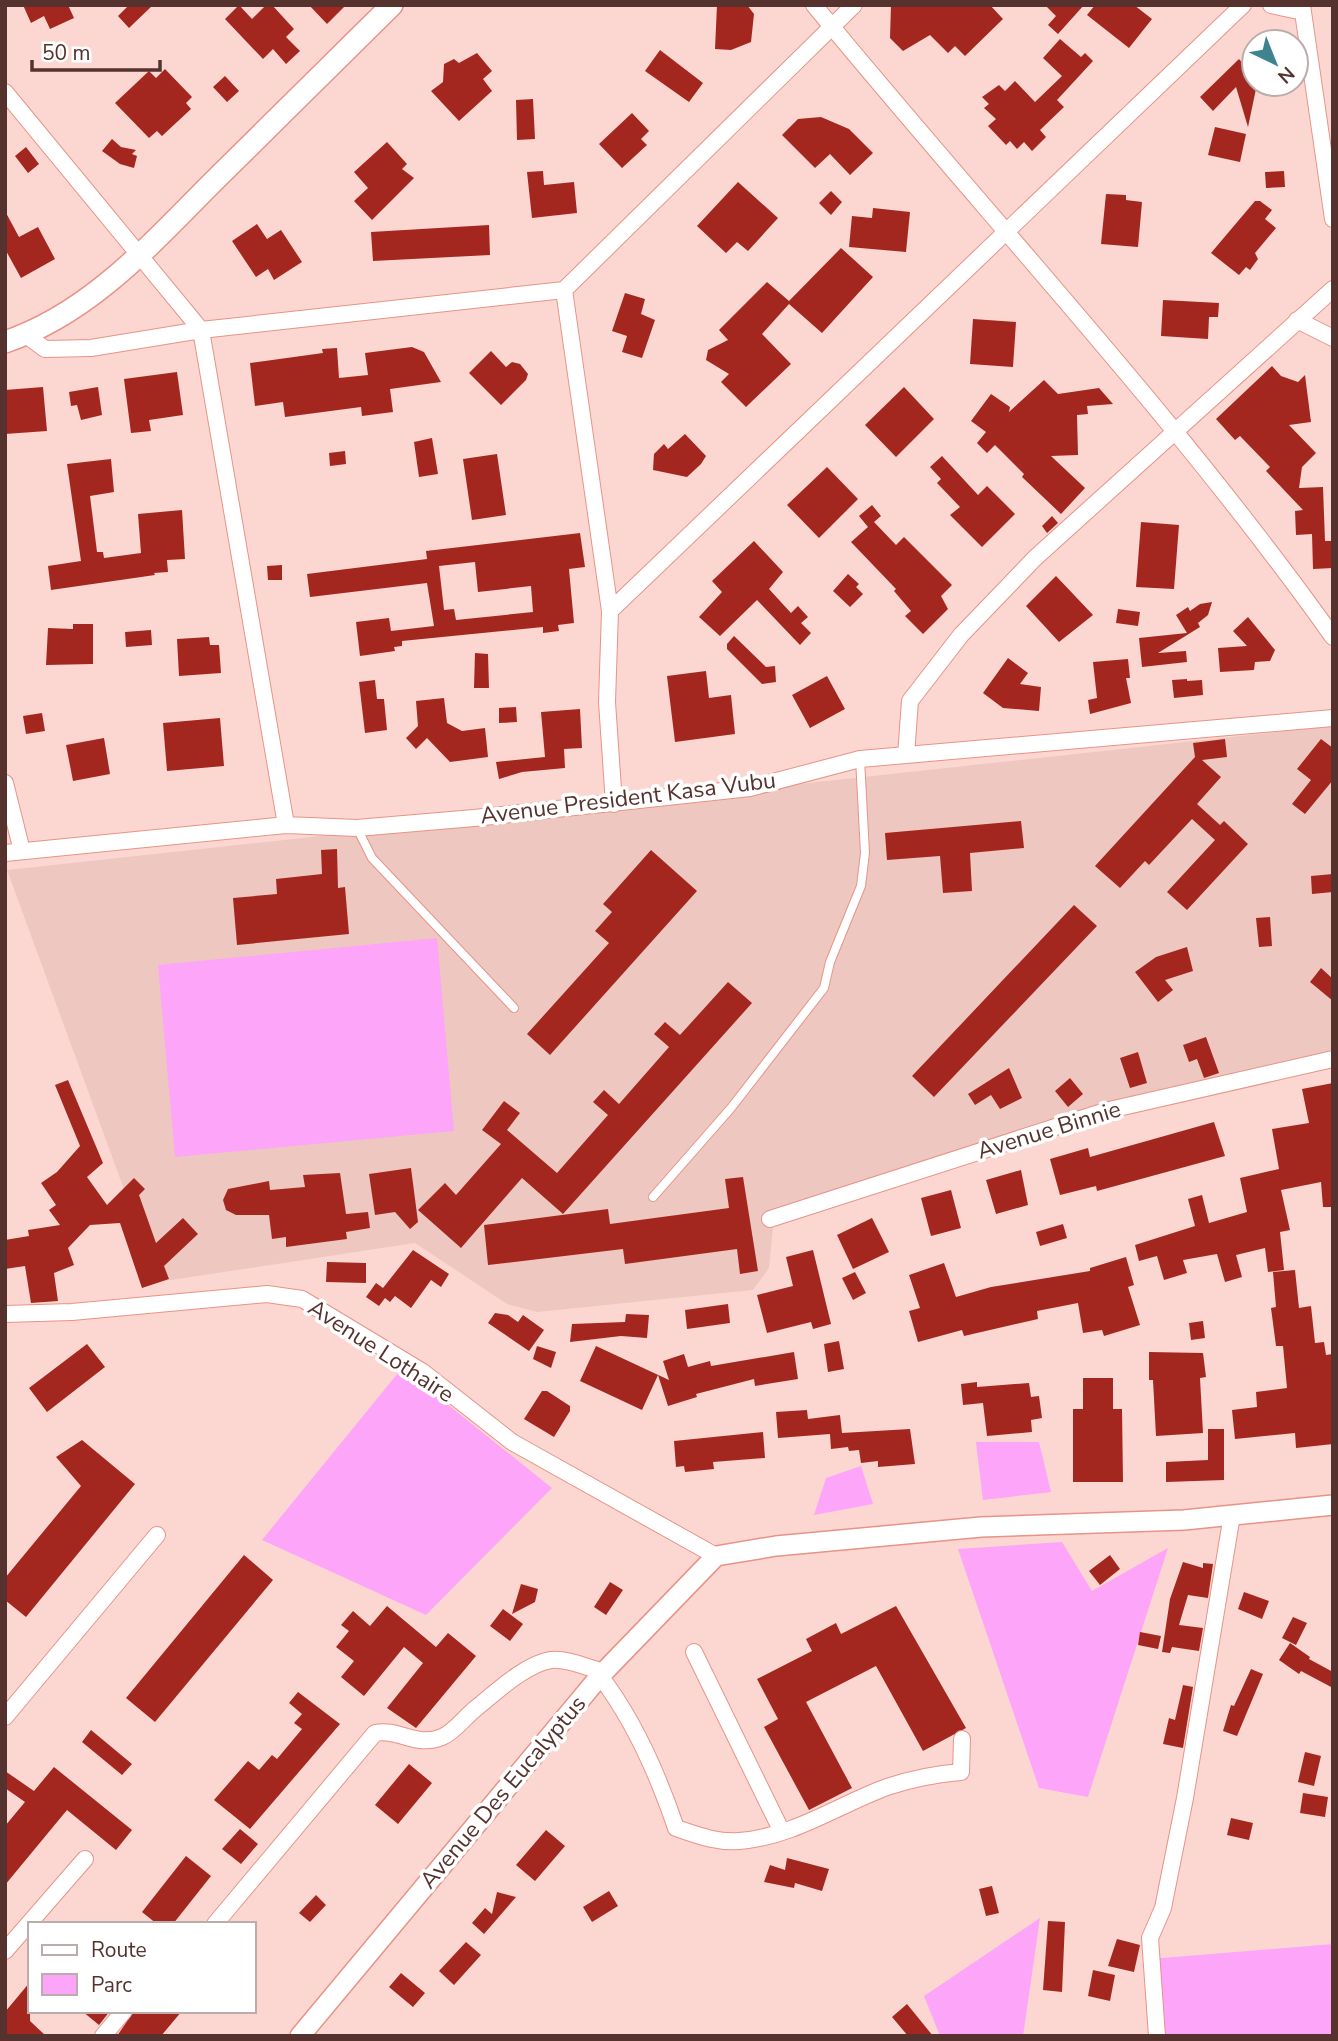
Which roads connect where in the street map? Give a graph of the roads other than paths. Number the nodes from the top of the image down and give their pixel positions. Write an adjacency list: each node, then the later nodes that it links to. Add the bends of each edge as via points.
1 (392, 5): 11 (main road)
2 (814, 5): 7 (street)
3 (854, 5): 7 (street)
4 (1243, 5): 10 (street)
5 (1271, 5): 6 (street)
6 (1303, 9): 9 (street)
7 (832, 27): 10 (street); 13 (street)
8 (5, 92): 11 (street)
9 (1333, 219)
10 (1006, 233): 19 (street); 20 (street)
11 (138, 256): 15 (street); 16 (main road, via 88,300)
12 (1333, 289): 14 (street)
13 (564, 290): 15 (street); 20 (street)
14 (1297, 320): 17 (street); 19 (street)
15 (201, 330): 16 (street, via 91,348 45,349); 27 (street)
16 (26, 335): 18 (main road)
17 (1333, 338)
18 (5, 342)
19 (1176, 432): 21 (street, via 1266,544); 23 (street, via 1035,558 961,635 910,701)
20 (610, 611): 26 (street, via 607,702)
21 (1333, 638)
22 (1333, 718): 23 (street, Avenue President Kasa Vubu)
23 (906, 755): 24 (street, Avenue President Kasa Vubu)
24 (860, 759): 26 (street, Avenue President Kasa Vubu, via 750,788); 32 (lane, via 865,853 861,886 824,988 731,1108)
25 (5, 783): 29 (street)
26 (614, 804): 28 (street, Avenue President Kasa Vubu)
27 (286, 825): 28 (street, Avenue President Kasa Vubu); 29 (street, Avenue President Kasa Vubu)
28 (356, 828): 30 (lane, via 372,858)
29 (13, 852)
30 (514, 1008)
31 (1333, 1059): 33 (street, Avenue Binnie, via 1105,1111)
32 (653, 1197)
33 (770, 1219)
34 (5, 1314): 38 (street, Avenue Lothaire, via 267,1294 302,1299 423,1372 512,1442)
35 (1333, 1505): 36 (street)
36 (1232, 1515): 38 (street, via 981,1527); 52 (street, via 1185,1798 1163,1908 1150,1938)
37 (157, 1535): 41 (street)
38 (716, 1556): 40 (street, Avenue Des Eucalyptus)
39 (694, 1652): 43 (street)
40 (602, 1674): 43 (street, via 662,1787 676,1828 708,1839 740,1841); 46 (street, via 551,1660 531,1668 444,1737 428,1742 387,1730 374,1733); 51 (street, Avenue Des Eucalyptus)
41 (5, 1717)
42 (962, 1739): 43 (street, via 961,1772 886,1788)
43 (782, 1832)
44 (85, 1859): 45 (street)
45 (30, 1922)
46 (217, 1922)
47 (28, 1925): 48 (street)
48 (5, 1951)
49 (122, 2013): 50 (street)
50 (103, 2036)
51 (300, 2036)
52 (1157, 2036)

